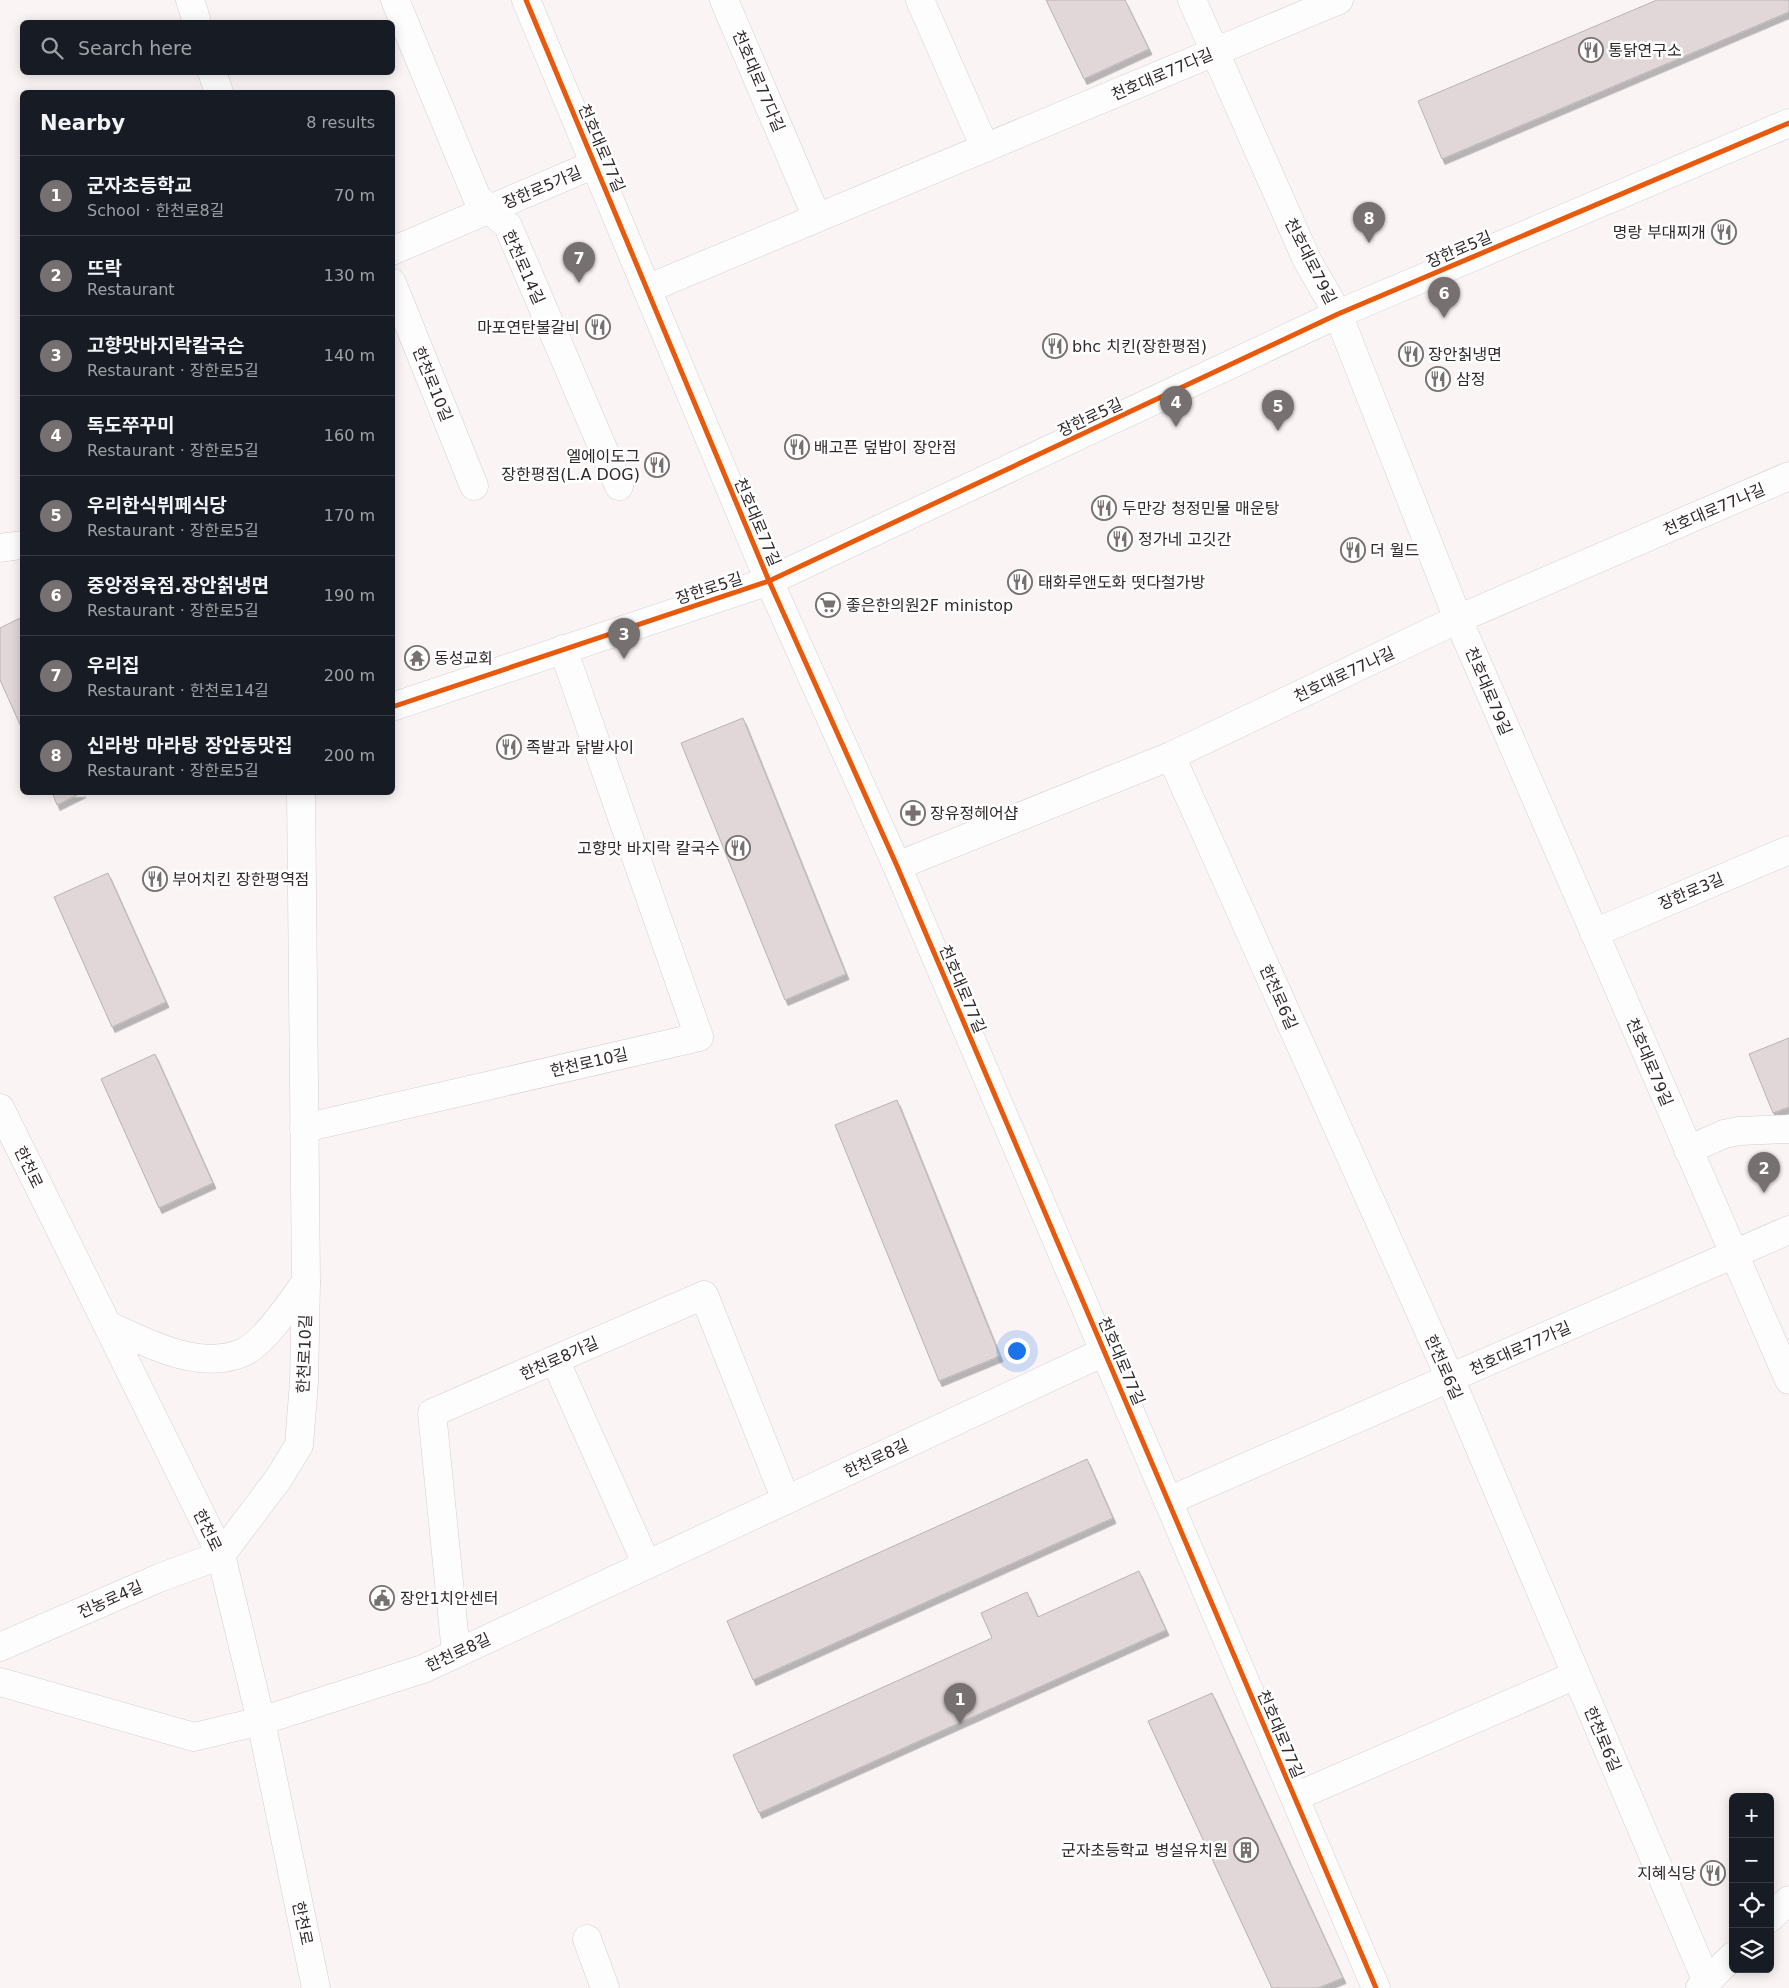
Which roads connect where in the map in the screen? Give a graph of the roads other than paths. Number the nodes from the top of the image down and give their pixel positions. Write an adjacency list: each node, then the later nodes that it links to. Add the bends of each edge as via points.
1 (190, 0): 8 (street)
2 (395, 0): 15 (street, 한천로14길, via 477,198)
3 (526, 0): 14 (street, 천호대로77길)
4 (724, 0): 16 (street, 천호대로77다길)
5 (920, 0): 13 (street)
6 (1192, 0): 9 (street, 천호대로79길)
7 (1339, 0): 9 (street, 천호대로77다길)
8 (196, 20)
9 (1215, 52): 13 (street, 천호대로77다길); 20 (street, 천호대로79길, via 1307,260)
10 (213, 75): 11 (street)
11 (218, 90)
12 (1786, 130): 20 (street, 장한로5길)
13 (985, 148): 16 (street, 천호대로77다길)
14 (595, 164): 15 (street, 장한로5가길); 18 (street, 천호대로77길)
15 (489, 209): 17 (street); 23 (street, 한천로14길, via 508,226)
16 (818, 218): 18 (street, 천호대로77다길)
17 (395, 250)
18 (647, 289): 26 (street, 천호대로77길)
19 (395, 290): 22 (street, 한천로10길)
20 (1338, 314): 26 (street, 장한로5길); 27 (street, 천호대로79길)
21 (1789, 476): 27 (street, 천호대로77나길)
22 (474, 486)
23 (619, 486)
24 (20, 544): 25 (street)
25 (0, 548)
26 (769, 581): 28 (street, 장한로5길); 33 (street, 천호대로77길)
27 (1458, 619): 30 (street, 천호대로77나길); 34 (street, 천호대로79길)
28 (563, 649): 29 (street, 장한로5길); 36 (street, 한천로10길, via 699,1038)
29 (395, 706)
30 (1171, 756): 33 (street, 천호대로77나길); 45 (street, 한천로6길)
31 (301, 795): 36 (street, 한천로10길)
32 (1789, 850): 34 (street, 장한로3길)
33 (897, 866): 43 (street, 천호대로77길)
34 (1594, 933): 38 (street, 천호대로79길)
35 (0, 1108): 42 (street, 한천로)
36 (304, 1128): 41 (street, 한천로10길)
37 (1789, 1129): 38 (street, via 1739,1130)
38 (1688, 1150): 40 (street, 천호대로79길)
39 (1789, 1230): 40 (street, 천호대로77가길)
40 (1733, 1255): 45 (street, 천호대로77가길); 46 (street, 천호대로79길)
41 (306, 1282): 42 (street, via 257,1342 230,1357 189,1357 160,1349); 49 (street, 한천로10길, via 299,1445 279,1478)
42 (108, 1325): 49 (street, 한천로)
43 (1104, 1352): 47 (street, 한천로8길); 48 (street, 천호대로77길)
44 (554, 1360): 47 (street, 한천로8가길, via 704,1295); 50 (street); 52 (street, 한천로8가길, via 432,1414)
45 (1450, 1378): 48 (street, 천호대로77가길); 53 (street, 한천로6길)
46 (1789, 1380)
47 (786, 1500): 50 (street, 한천로8길)
48 (1168, 1501): 56 (street, 천호대로77길)
49 (221, 1554): 51 (street, 전농로4길); 55 (street, 한천로)
50 (647, 1565): 52 (street, 한천로8길)
51 (0, 1647)
52 (456, 1653): 55 (street, 한천로8길, via 423,1669)
53 (1576, 1675): 56 (street, 천호대로77길); 61 (street, 한천로6길)
54 (0, 1682): 55 (street, 한천로8길, via 194,1737)
55 (261, 1721): 62 (street, 한천로)
56 (1295, 1797): 64 (street, 천호대로77길)
57 (1789, 1900): 58 (street)
58 (1774, 1914)
59 (587, 1938): 63 (street)
60 (1729, 1960): 61 (street, 한천로6길)
61 (1704, 1985)
62 (316, 1988)
63 (606, 1988)
64 (1376, 1988)

